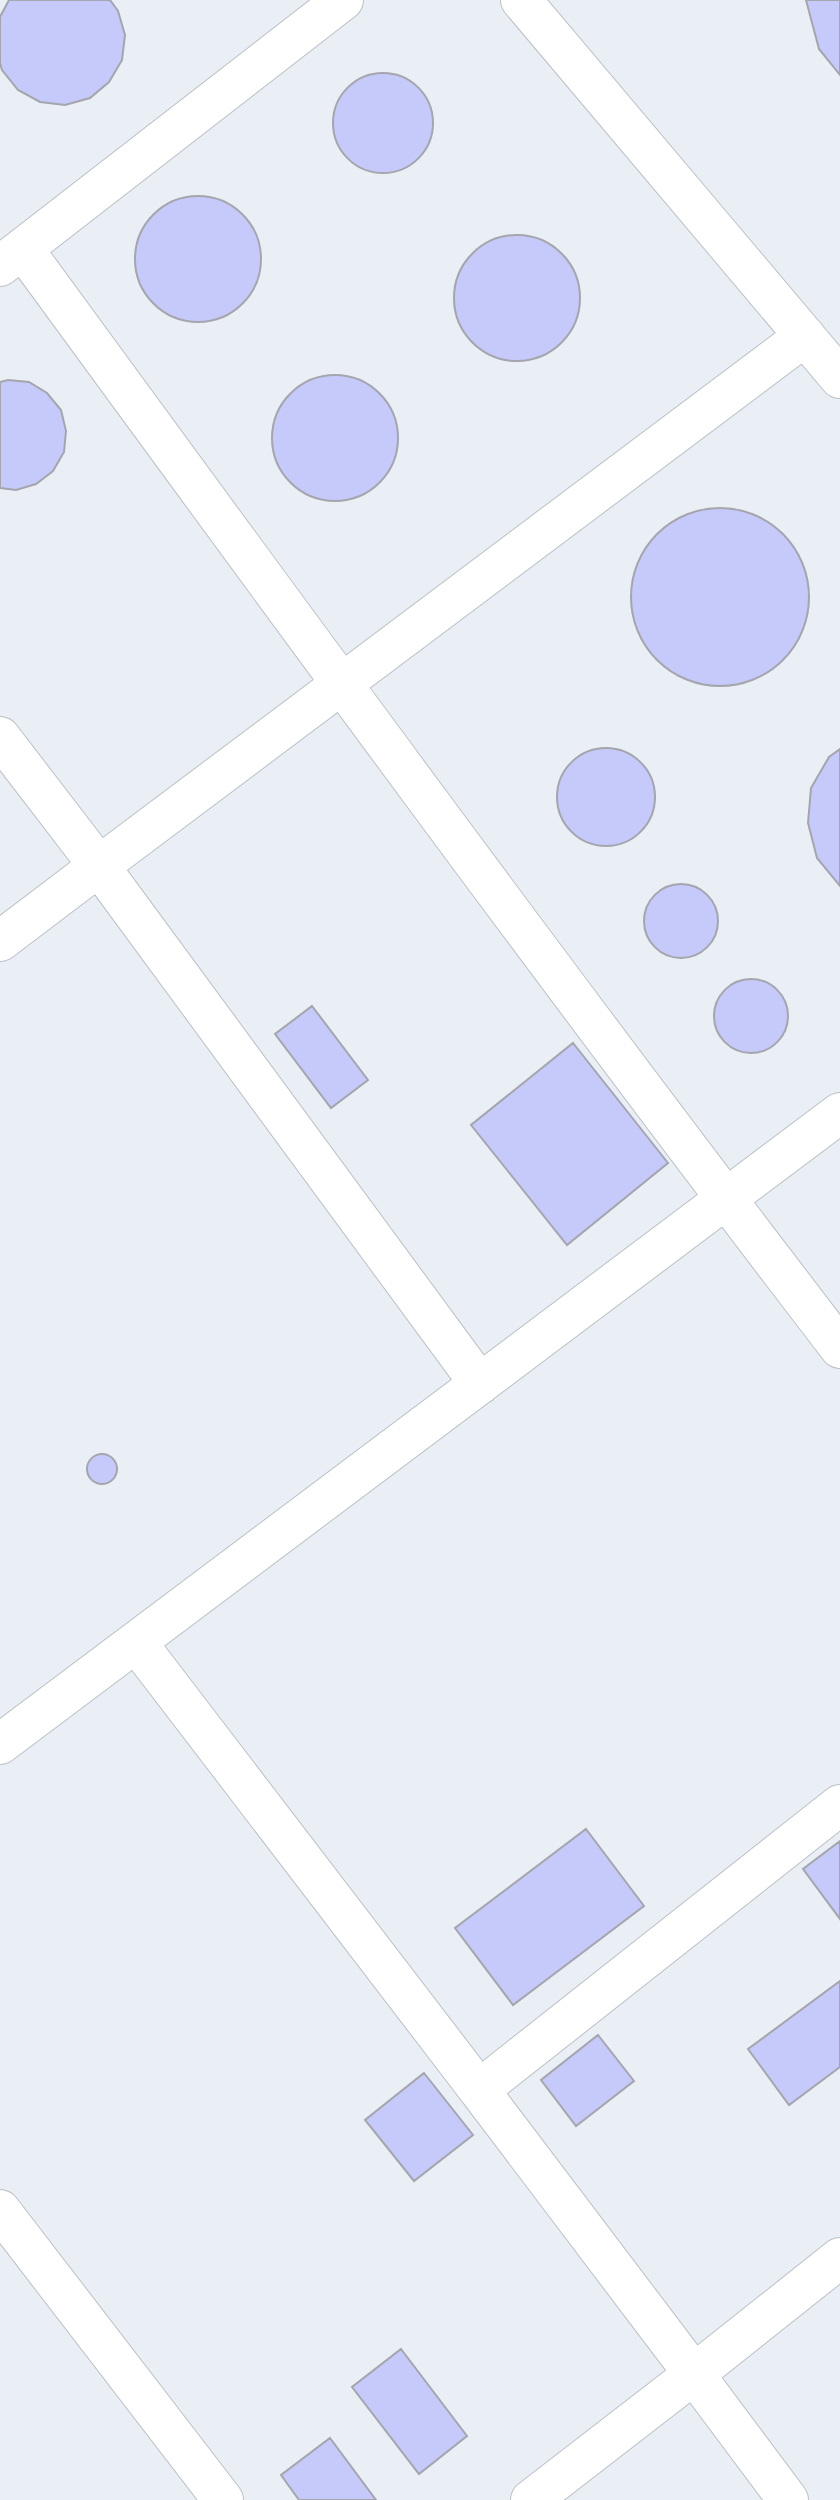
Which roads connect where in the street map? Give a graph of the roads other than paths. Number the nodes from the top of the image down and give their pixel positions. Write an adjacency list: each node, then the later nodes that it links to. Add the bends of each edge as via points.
1 (343, 0): 3 (lane)
2 (533, 4): 4 (lane)
3 (12, 258): 6 (lane)
4 (805, 336): 5 (lane); 6 (lane)
5 (840, 378)
6 (341, 684): 8 (lane); 11 (lane)
7 (0, 737): 8 (lane)
8 (99, 866): 9 (lane); 13 (lane)
9 (0, 941)
10 (840, 1113): 11 (lane)
11 (726, 1200): 12 (lane); 13 (lane)
12 (840, 1348)
13 (480, 1384): 14 (lane)
14 (136, 1642): 15 (lane); 17 (lane)
15 (0, 1744)
16 (840, 1805): 17 (lane)
17 (479, 2090): 20 (lane)
18 (0, 2210): 21 (lane)
19 (840, 2258): 20 (lane)
20 (694, 2374): 22 (lane); 23 (lane)
21 (223, 2500)
22 (531, 2500)
23 (788, 2500)

